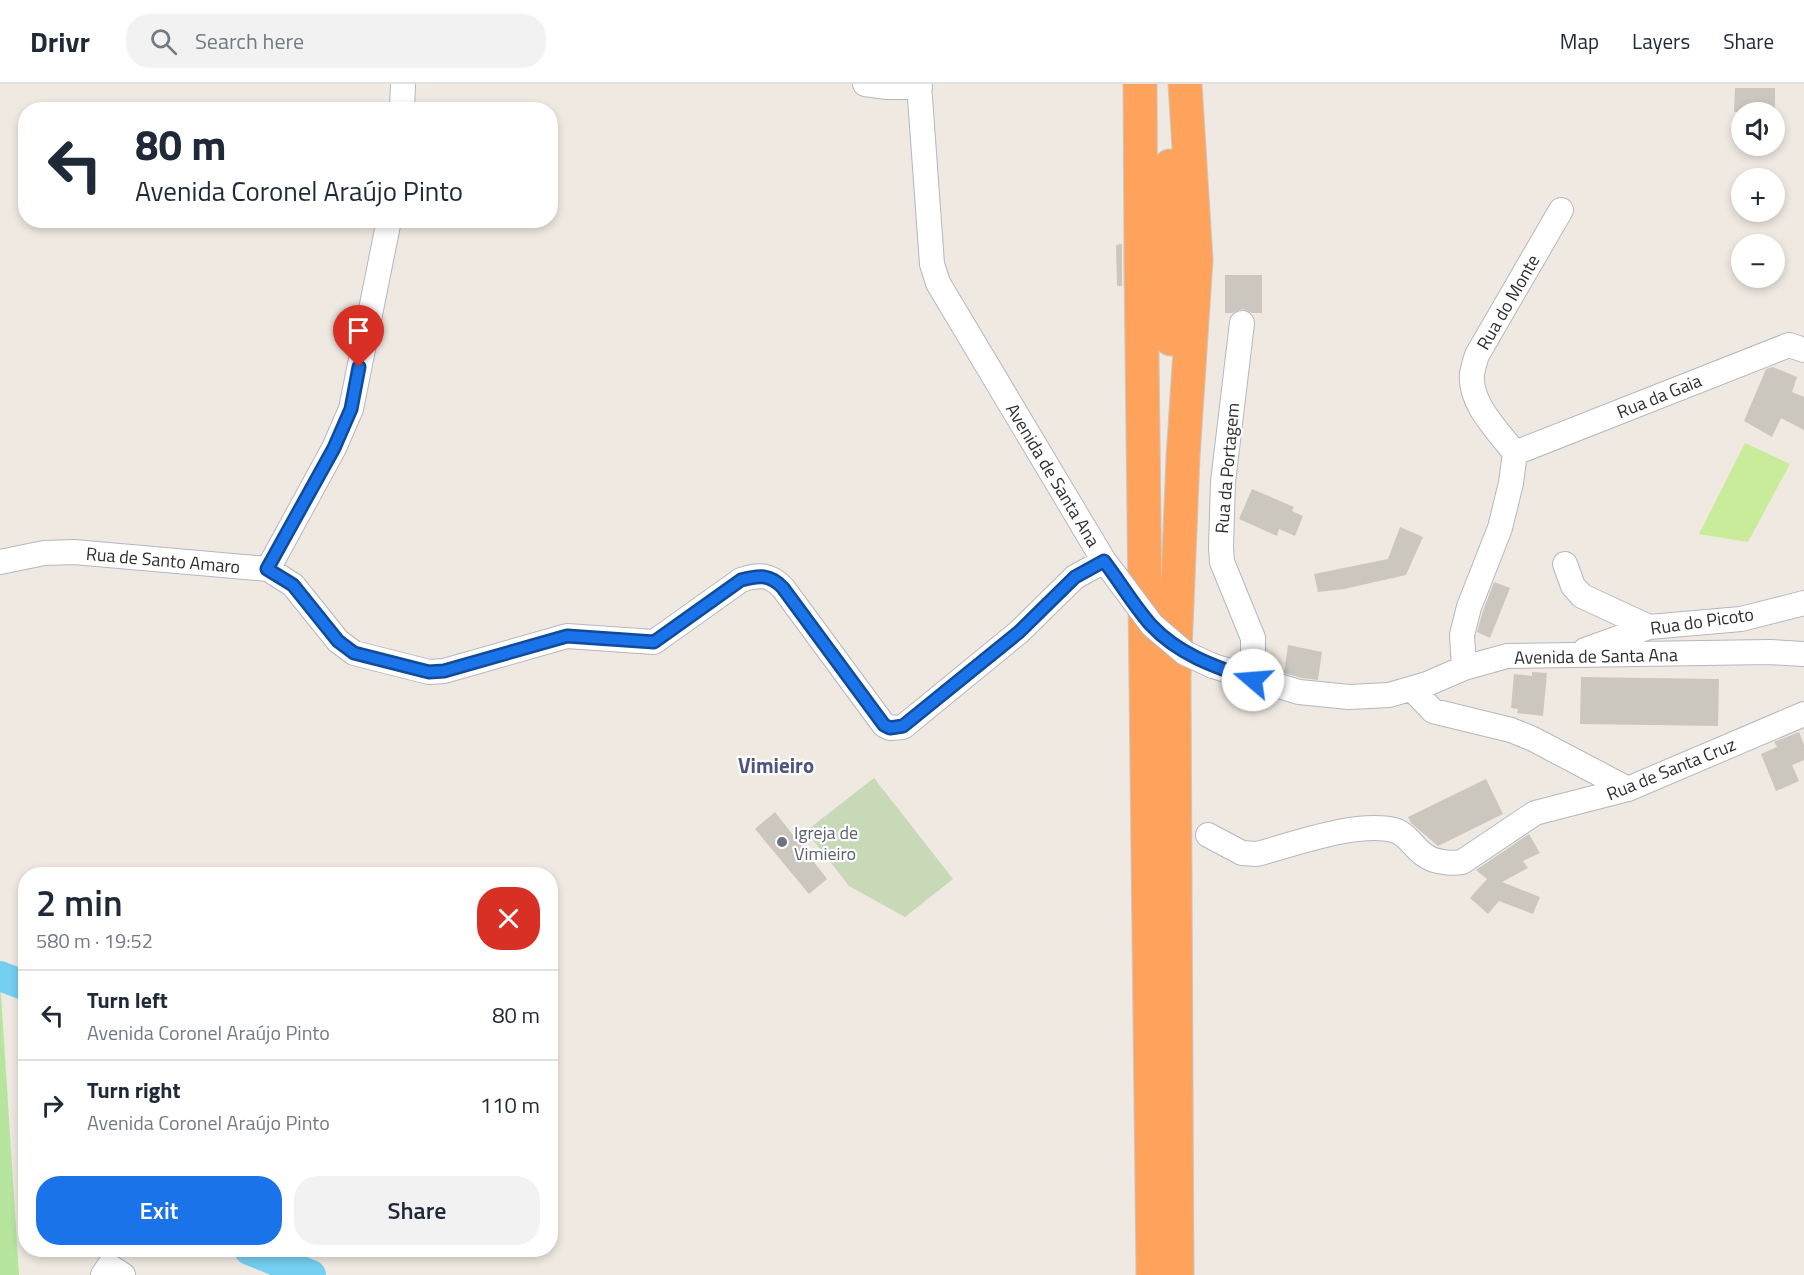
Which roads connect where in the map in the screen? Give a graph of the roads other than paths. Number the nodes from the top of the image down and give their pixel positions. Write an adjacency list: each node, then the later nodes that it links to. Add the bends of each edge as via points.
1 (403, 84): 8 (street)
2 (865, 84): 7 (street)
3 (1140, 84): 15 (highway)
4 (1152, 84): 15 (highway, via 1159,380)
5 (1173, 84): 14 (highway, via 1169,89 1172,408)
6 (1185, 84): 14 (highway, via 1196,260)
7 (919, 86): 18 (street, Avenida de Santa Ana, via 932,264 938,283)
8 (402, 102)
9 (1561, 210): 13 (street, Rua do Monte, via 1477,355 1472,376 1478,402)
10 (387, 228): 19 (street, via 351,409 334,448)
11 (1242, 323): 25 (street, Rua da Portagem, via 1223,482 1221,547 1222,562 1253,638)
12 (1804, 350): 13 (street, Rua da Gaia, via 1789,345)
13 (1515, 453): 24 (street, via 1500,528 1462,635)
14 (1183, 457): 33 (highway, via 1174,678)
15 (1143, 461): 32 (highway)
16 (0, 562): 19 (street, Rua de Santo Amaro, via 44,553 75,552)
17 (1565, 564): 21 (street, via 1573,586 1582,596)
18 (1109, 567): 19 (street, Rua de Santo Amaro, via 1075,577 1019,632 896,728 884,725 783,588 767,576 741,580 654,642 567,636 429,672 354,653 338,641 293,585); 25 (street, Avenida de Santa Ana, bridge, via 1152,625 1185,653)
19 (267, 569)
20 (1804, 603): 21 (street, Rua do Picoto, via 1741,619)
21 (1649, 627): 23 (street, Rua do Picoto)
22 (1804, 654): 23 (street, Avenida de Santa Ana)
23 (1568, 657): 24 (street, Avenida de Santa Ana, via 1507,657)
24 (1464, 668): 26 (street, Avenida de Santa Ana)
25 (1253, 680): 26 (street, Avenida de Santa Ana, via 1299,692 1349,698)
26 (1412, 689): 28 (street, via 1433,711 1518,733)
27 (1804, 714): 28 (street, Rua de Santa Cruz)
28 (1628, 789): 29 (street, Rua de Santa Cruz, via 1535,813 1458,863 1427,858 1402,834 1379,828 1354,829 1257,854 1242,853)
29 (1208, 836)
30 (103, 1275): 31 (street, via 109,1266)
31 (123, 1275)
32 (1153, 1275)
33 (1177, 1275)

